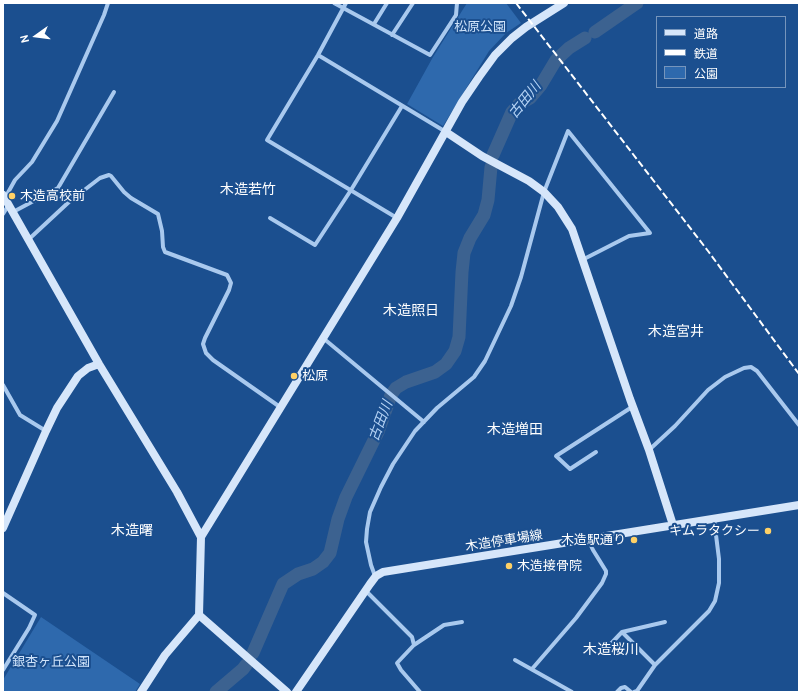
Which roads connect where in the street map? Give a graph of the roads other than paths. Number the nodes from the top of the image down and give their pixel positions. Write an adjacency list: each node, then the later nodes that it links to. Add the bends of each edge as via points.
1 (108, 3): 17 (street, via 57,121 32,162 15,180)
2 (334, 3): 8 (street)
3 (346, 3): 8 (street)
4 (387, 3): 9 (street)
5 (413, 3): 10 (street)
6 (457, 3): 10 (street, via 456,15 430,55)
7 (564, 3): 14 (street, via 512,38 495,55)
8 (343, 8): 9 (street); 11 (street)
9 (374, 24): 10 (street)
10 (392, 35)
11 (318, 55): 13 (street); 15 (street, via 266,140)
12 (114, 92): 17 (street, via 58,188)
13 (402, 106): 14 (street); 15 (street)
14 (446, 132): 16 (street); 20 (street)
15 (350, 190): 19 (street, via 315,245); 20 (street)
16 (544, 192): 22 (street, via 558,207 572,229); 22 (street, via 568,130 650,233 629,236); 28 (street, via 511,306 485,361 474,377)
17 (7, 203): 18 (street); 21 (street)
18 (3, 214)
19 (270, 218)
20 (397, 218): 23 (street)
21 (28, 240): 24 (street); 27 (street, via 100,178 111,176 131,198 158,214 165,252 227,275 231,283 205,338 203,344 206,354)
22 (584, 259): 26 (street)
23 (323, 338): 27 (street); 28 (street)
24 (99, 364): 30 (street, via 78,376 57,408); 37 (street, via 177,492)
25 (3, 386): 30 (street, via 20,415)
26 (633, 406): 31 (street); 32 (street, via 556,456 570,469)
27 (280, 407): 37 (street)
28 (424, 422): 39 (street, via 393,464 370,512 366,542 370,565)
29 (799, 426): 31 (street, via 757,371 751,367 744,368 725,377 708,390)
30 (46, 431): 36 (street)
31 (649, 450): 35 (street)
32 (596, 452)
33 (799, 504): 34 (street, 木造停車場線)
34 (714, 518): 35 (street, 木造停車場線); 49 (street, via 719,559 719,583 715,601 709,611)
35 (673, 525): 38 (street, 木造停車場線)
36 (3, 528)
37 (201, 537): 42 (street)
38 (588, 539): 39 (street, 木造停車場線, via 383,572); 50 (street, via 606,574 576,618)
39 (376, 576): 40 (street)
40 (366, 591): 46 (street, via 412,637); 54 (street)
41 (3, 593): 51 (street, via 35,615)
42 (199, 615): 52 (street, via 165,655); 53 (street)
43 (462, 622): 46 (street, via 444,625)
44 (665, 622): 45 (street)
45 (622, 632): 47 (street); 49 (street)
46 (414, 645): 55 (street, via 397,663)
47 (604, 651)
48 (515, 660): 50 (street)
49 (655, 665): 59 (street)
50 (532, 669): 56 (street)
51 (3, 670)
52 (141, 692)
53 (287, 692)
54 (296, 692)
55 (420, 692)
56 (572, 692)
57 (617, 692): 58 (street, via 626,687)
58 (631, 692)
59 (634, 692)

